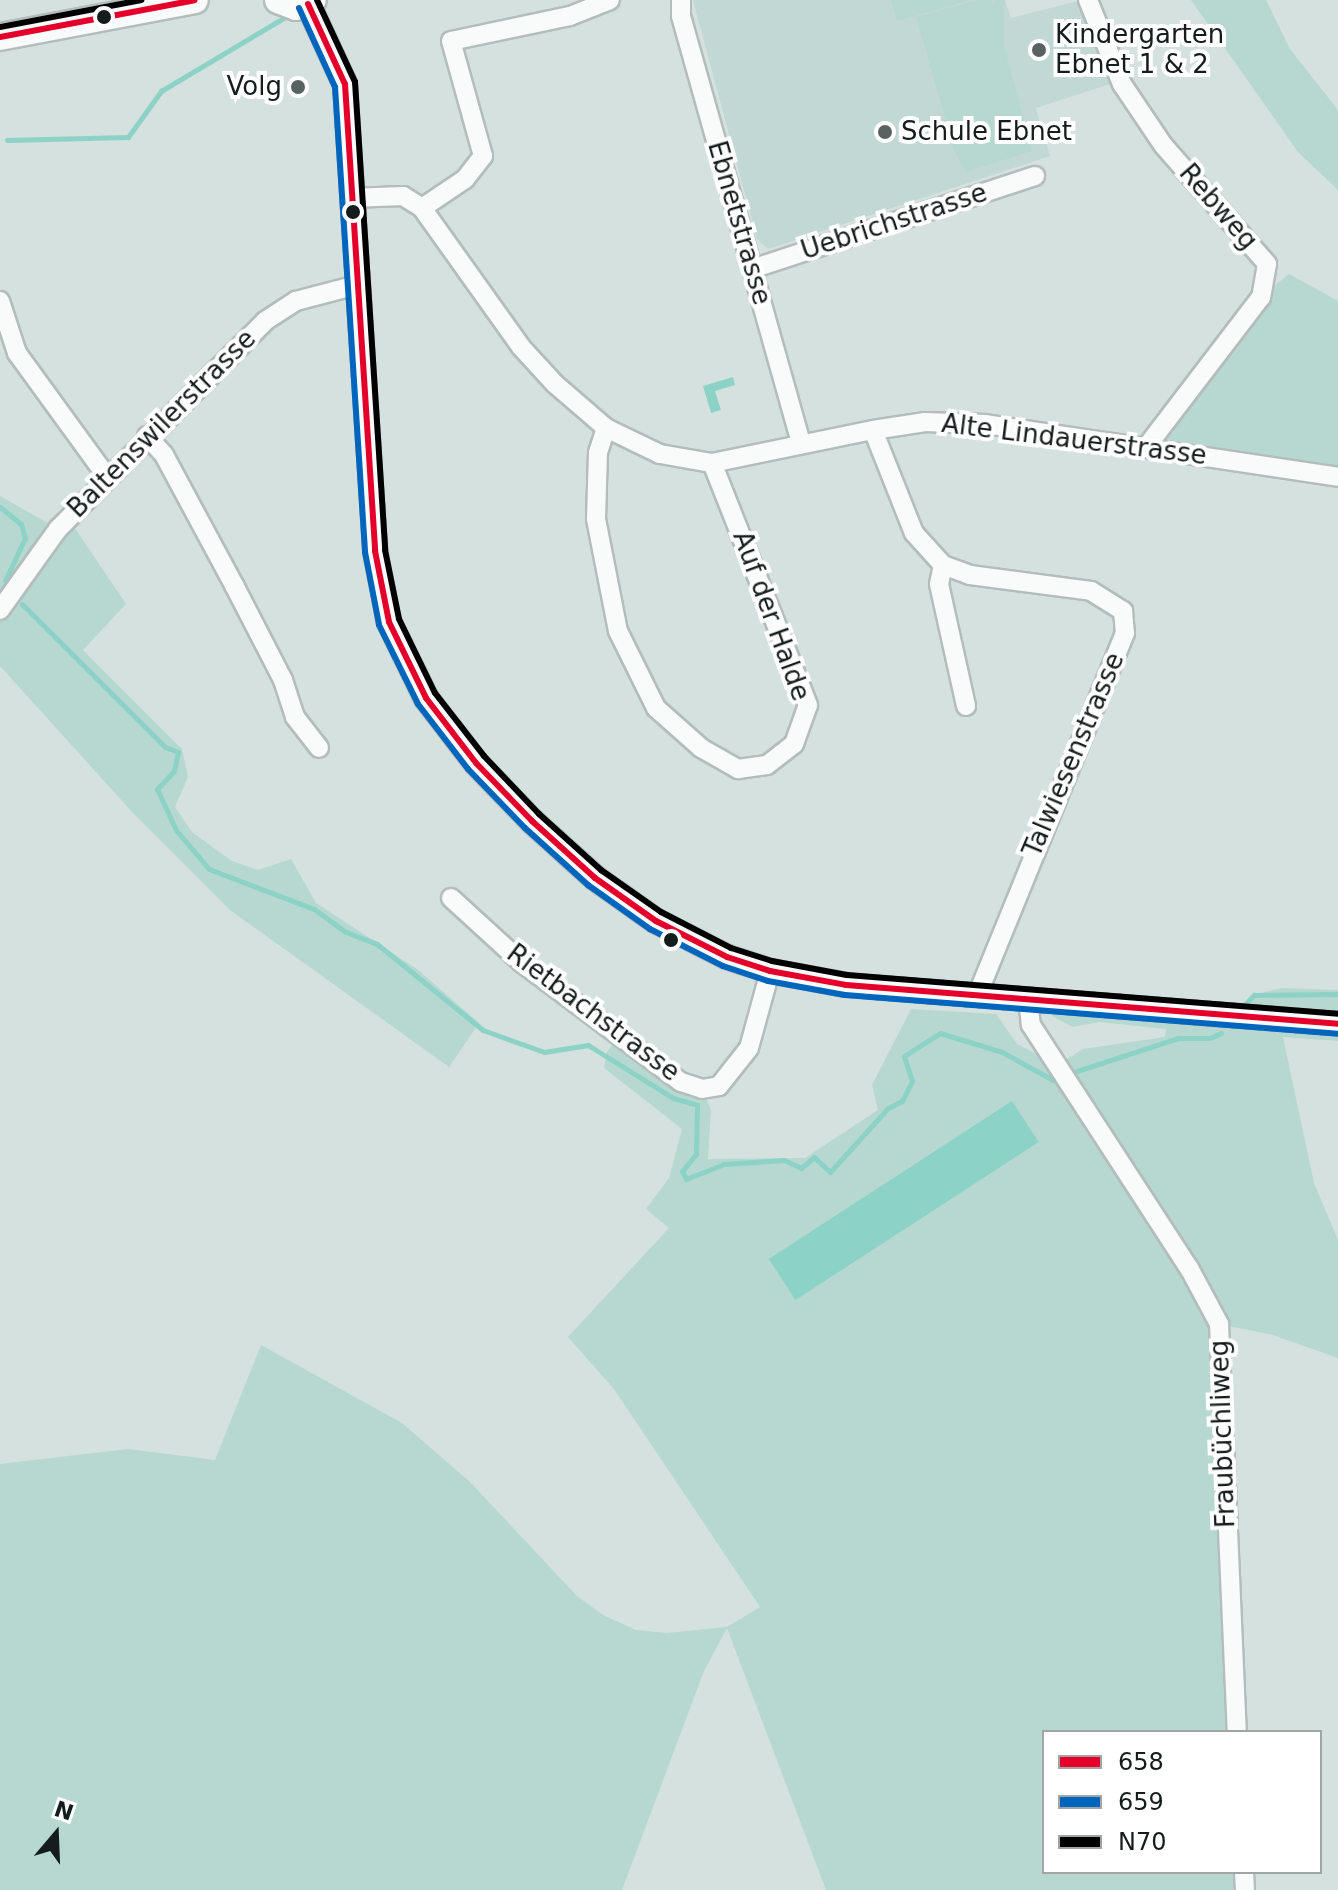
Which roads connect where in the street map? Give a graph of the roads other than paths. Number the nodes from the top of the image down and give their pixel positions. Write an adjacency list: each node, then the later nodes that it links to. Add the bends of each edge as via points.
1 (195, 0): 7 (main road)
2 (278, 0): 6 (main road, via 290,7)
3 (610, 0): 10 (street, via 570,16 451,41 483,156 465,179)
4 (681, 0): 11 (street, Ebnetstrasse, via 681,16)
5 (1088, 0): 18 (street, Rebweg, via 1122,84 1163,145 1267,264 1261,297)
6 (310, 2): 9 (street, via 345,84)
7 (0, 37)
8 (1035, 176): 11 (street, Uebrichstrasse)
9 (351, 198): 10 (street, via 403,196); 12 (street)
10 (422, 208): 14 (street, Alte Lindauerstrasse, via 521,347)
11 (752, 269): 17 (street, Ebnetstrasse)
12 (357, 285): 16 (street, Baltenswilerstrasse, via 296,301 265,321); 27 (street, via 380,591 426,698 476,763 595,878 676,933)
13 (0, 301): 20 (street, via 17,353)
14 (606, 428): 19 (street, Alte Lindauerstrasse, via 660,454); 19 (street, Auf der Halde, via 598,452 596,519 618,631 656,708 712,756 738,769 767,765 794,744 808,705)
15 (873, 430): 17 (street, Alte Lindauerstrasse); 18 (street, Alte Lindauerstrasse, via 925,422 985,424); 22 (street, via 914,533)
16 (147, 436): 20 (street, Baltenswilerstrasse); 25 (street, via 164,455 234,585 283,680 295,717)
17 (801, 444): 19 (street, Alte Lindauerstrasse)
18 (1148, 445): 21 (street, Alte Lindauerstrasse)
19 (712, 463)
20 (107, 477): 23 (street, Baltenswilerstrasse, via 58,529)
21 (1338, 477)
22 (943, 565): 24 (street, via 939,584); 28 (street, Talwiesenstrasse, via 970,575 1091,591 1123,611 1125,633)
23 (0, 610)
24 (966, 706)
25 (319, 748)
26 (451, 898): 27 (street, Rietbachstrasse, via 521,962 681,1082 702,1089 719,1086 749,1048)
27 (770, 971): 28 (street, via 846,985)
28 (978, 994): 29 (street)
29 (1028, 998): 30 (street); 31 (street, Fraubüchliweg, via 1031,1025 1189,1268 1219,1324)
30 (1338, 1024)
31 (1237, 1730)

